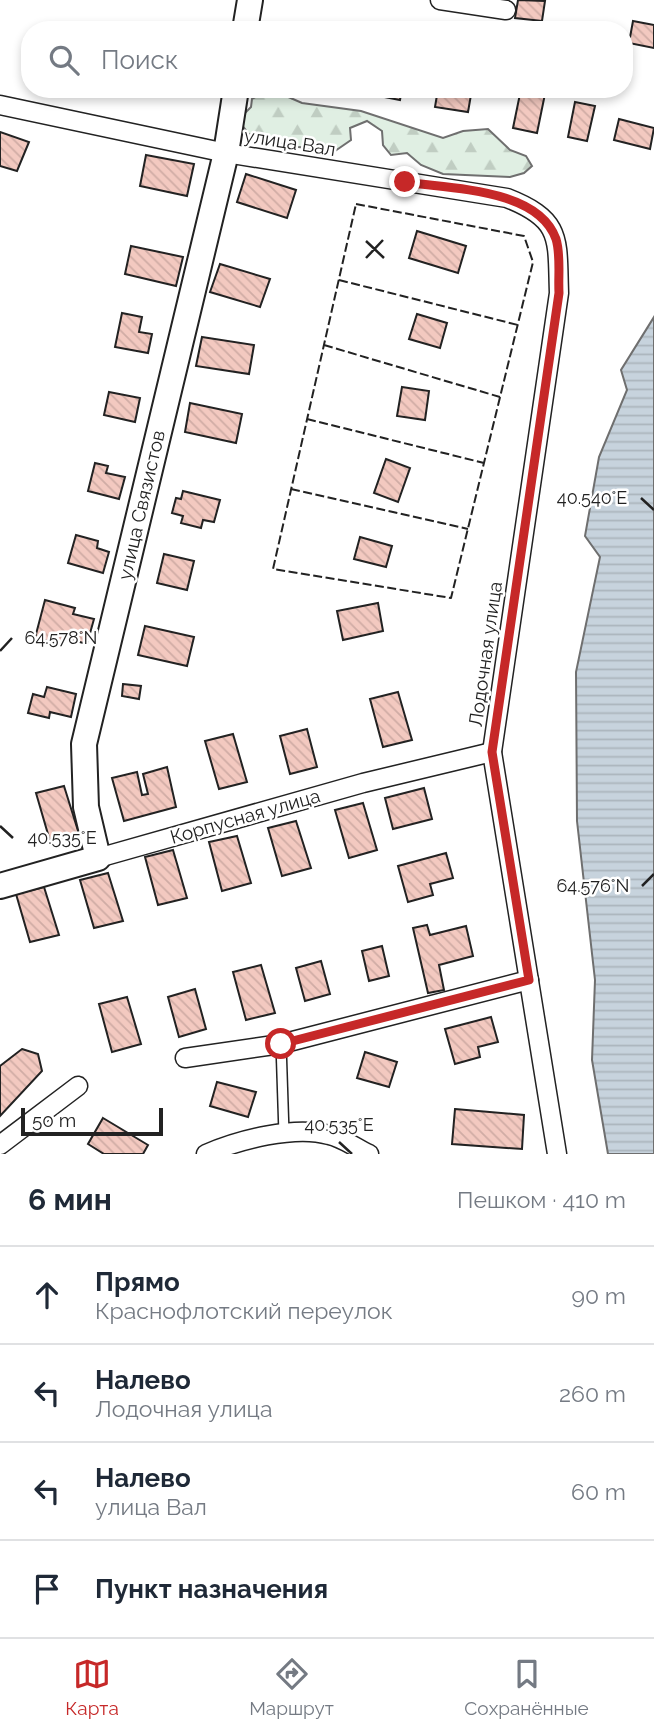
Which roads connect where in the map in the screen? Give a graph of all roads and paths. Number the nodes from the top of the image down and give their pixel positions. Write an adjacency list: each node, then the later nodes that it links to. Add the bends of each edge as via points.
1 (250, 0): 4 (street)
2 (440, 0): 3 (street)
3 (506, 10)
4 (246, 21)
5 (235, 98): 7 (street, улица Связистов)
6 (0, 105): 7 (street, улица Вал)
7 (226, 153): 8 (street, улица Вал, via 507,198 534,209 550,225); 10 (street, улица Связистов, via 84,744 86,807)
8 (557, 242): 9 (street, Лодочная улица, via 559,293)
9 (492, 752): 10 (street, Корпусная улица, via 363,783); 12 (street, Лодочная улица)
10 (98, 858): 11 (street, Корпусная улица)
11 (0, 886)
12 (529, 980): 13 (street); 20 (street, Лодочная улица)
13 (281, 1044): 14 (street); 16 (lane)
14 (186, 1058)
15 (78, 1086): 17 (street)
16 (284, 1134): 18 (street, via 232,1143); 19 (street, via 329,1134)
17 (0, 1145)
18 (206, 1154)
19 (369, 1154)
20 (557, 1154)

